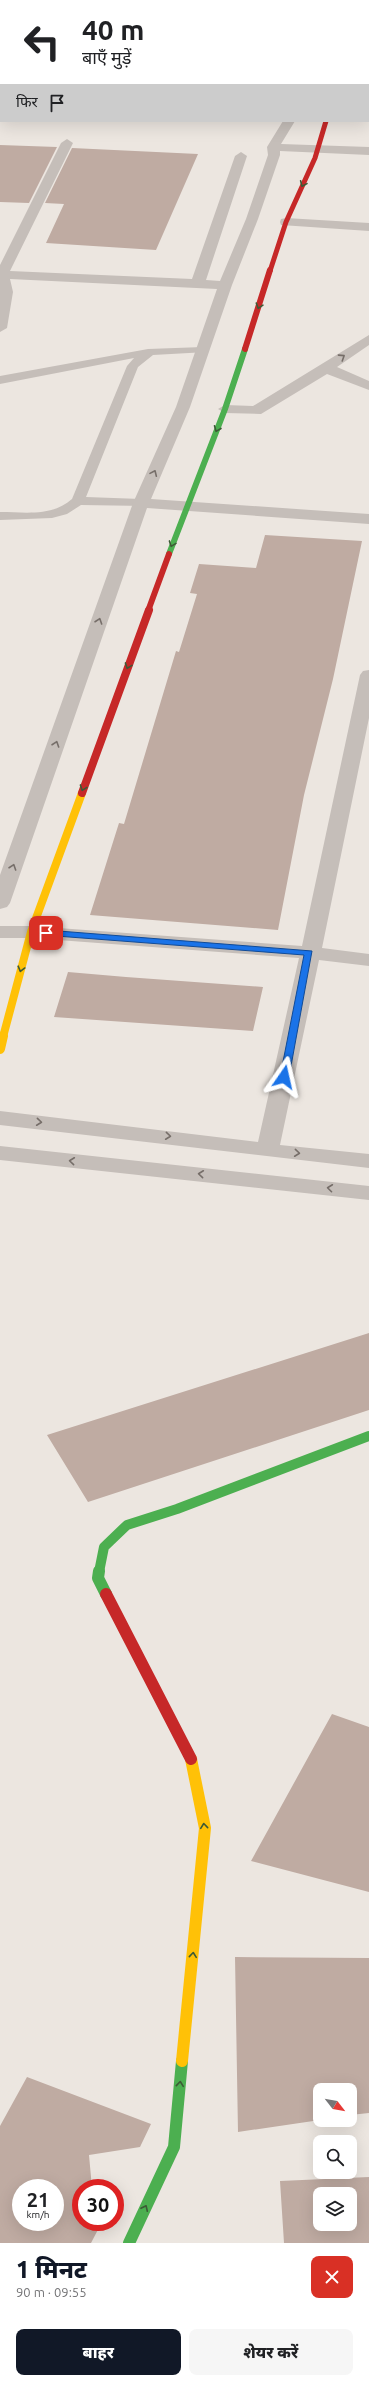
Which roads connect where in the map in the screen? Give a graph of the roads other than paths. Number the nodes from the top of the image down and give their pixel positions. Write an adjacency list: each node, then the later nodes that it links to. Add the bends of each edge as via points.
1 (288, 122): 4 (street)
2 (326, 122): 6 (street)
3 (67, 143): 11 (street)
4 (274, 151): 6 (street); 13 (street, via 252,220)
5 (369, 151): 6 (street)
6 (317, 153): 8 (street); 9 (street, one-way to 9)
7 (241, 156): 12 (street)
8 (369, 160)
9 (286, 222): 10 (street); 21 (street, one-way to 21)
10 (369, 227)
11 (1, 275): 12 (street); 14 (street, via 6,292)
12 (198, 283): 13 (street)
13 (225, 285): 16 (street)
14 (0, 328)
15 (369, 340): 18 (street, one-way to 15)
16 (203, 350): 17 (lane); 23 (street, one-way to 16, via 183,407)
17 (151, 352): 19 (lane); 22 (lane, via 133,366)
18 (321, 371): 20 (street); 21 (street, via 256,411)
19 (0, 380)
20 (369, 386)
21 (225, 409): 24 (street, one-way to 24)
22 (78, 501): 23 (lane); 25 (lane, via 73,507 59,513)
23 (141, 503): 24 (street); 28 (street, one-way to 23)
24 (186, 507): 26 (street); 30 (street, one-way to 30)
25 (0, 516)
26 (369, 519)
27 (369, 676): 31 (street)
28 (0, 903)
29 (0, 932): 30 (street)
30 (30, 932): 31 (street); 33 (street, one-way to 33)
31 (309, 953): 32 (street); 35 (street, via 278,1108)
32 (369, 960)
33 (0, 1049)
34 (0, 1118): 35 (street, one-way to 35, via 235,1144)
35 (267, 1150): 37 (street, one-way to 37)
36 (0, 1153): 38 (street, one-way to 36)
37 (369, 1161)
38 (369, 1193)
39 (369, 1436): 40 (street, one-way to 39, via 174,2147 205,1828 193,1763 98,1578 104,1547 126,1525 177,1509)
40 (129, 2243)

